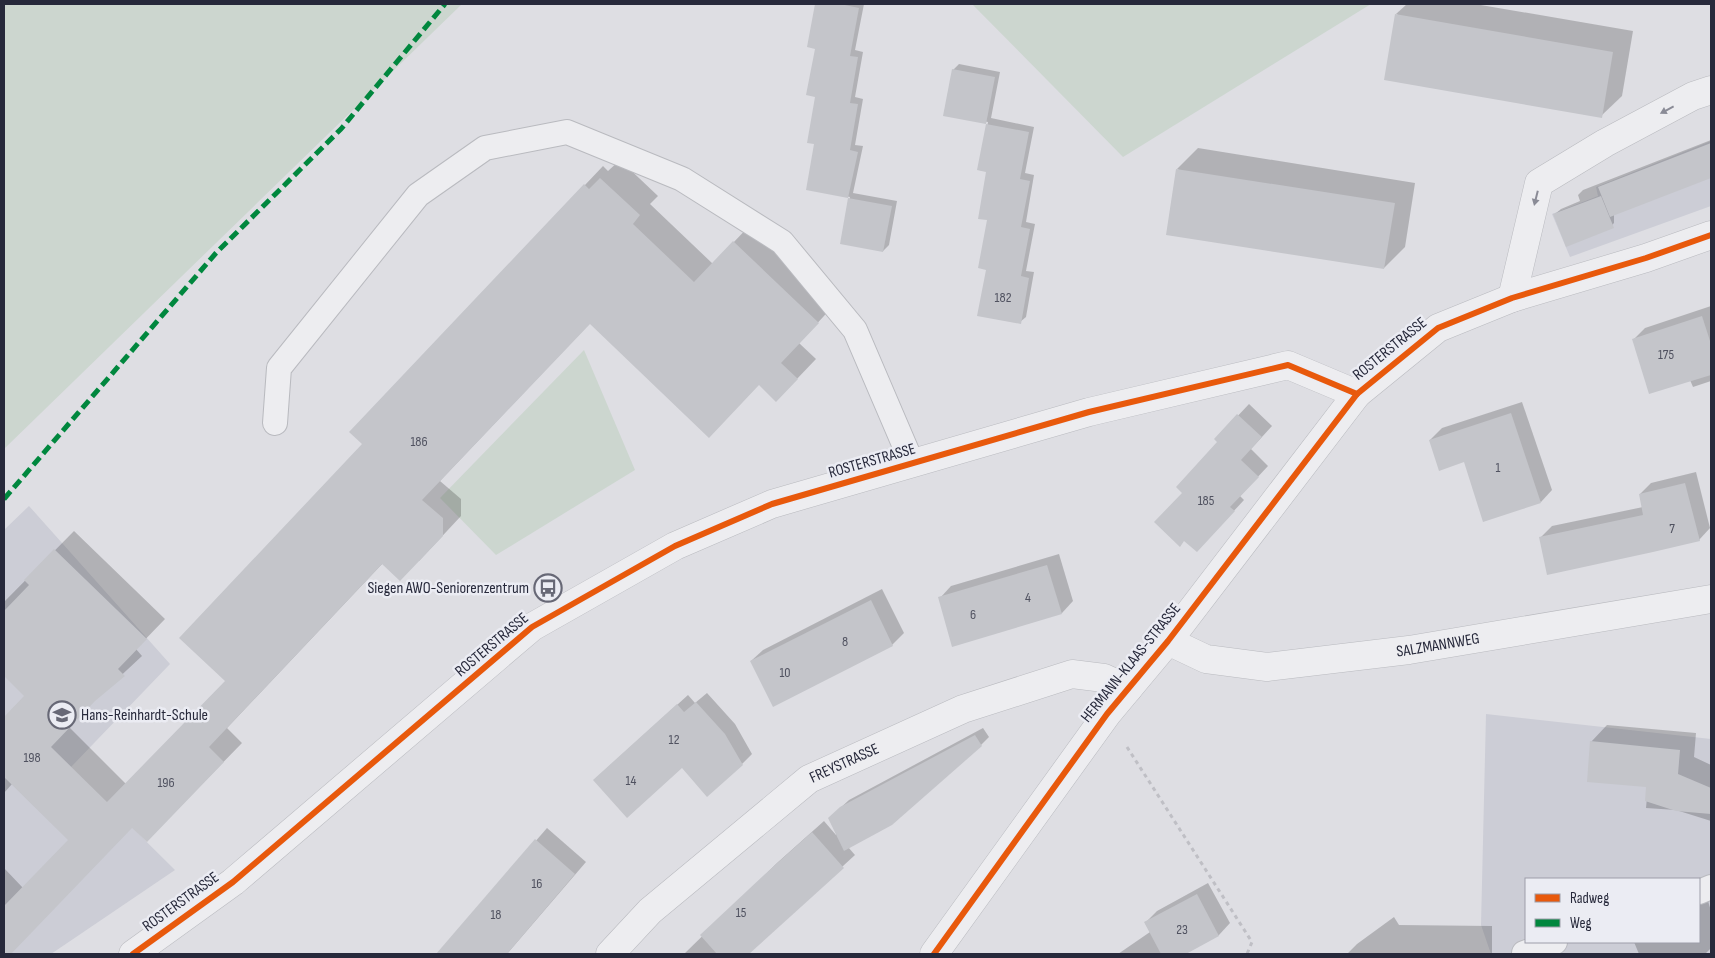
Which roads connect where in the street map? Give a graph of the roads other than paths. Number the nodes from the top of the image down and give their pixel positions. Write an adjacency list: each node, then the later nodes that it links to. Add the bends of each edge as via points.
1 (1711, 90): 3 (street, one-way to 3, via 1693,96 1605,143 1539,184)
2 (1711, 235): 3 (street, ROSTERSTRASSE)
3 (1512, 298): 4 (street, ROSTERSTRASSE, via 1438,328)
4 (1357, 394): 6 (street, ROSTERSTRASSE, via 1288,365 1089,412); 8 (street, HERMANN-KLAAS-STRASSE)
5 (275, 423): 6 (lane, via 279,368 418,195 485,148 567,132 682,180 782,242 855,330)
6 (912, 463): 12 (street, ROSTERSTRASSE, via 772,504 675,546 532,627 233,882)
7 (1711, 599): 8 (street, SALZMANNWEG, via 1409,650 1267,667 1206,659)
8 (1168, 641): 9 (street, HERMANN-KLAAS-STRASSE)
9 (1128, 689): 13 (street, FREYSTRASSE, via 1104,678 1072,674 963,708 809,780 650,911); 14 (street, HERMANN-KLAAS-STRASSE)
10 (1552, 943): 11 (lane)
11 (1524, 953)
12 (133, 954)
13 (610, 954)
14 (934, 954)

